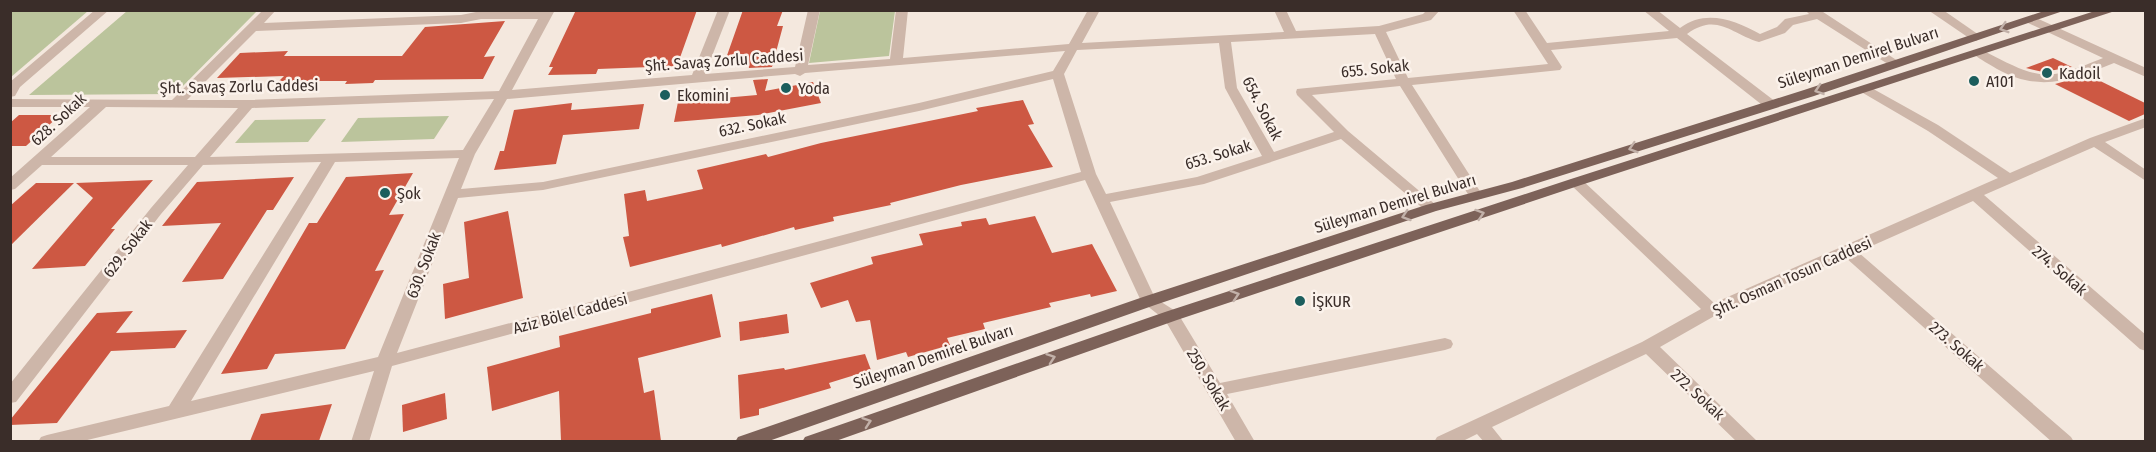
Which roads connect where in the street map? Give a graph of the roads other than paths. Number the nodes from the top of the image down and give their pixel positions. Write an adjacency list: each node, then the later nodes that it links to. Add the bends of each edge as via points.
1 (103, 10): 36 (street)
2 (270, 10): 17 (street)
3 (724, 10): 33 (street)
4 (814, 10): 30 (street)
5 (902, 10): 28 (street)
6 (1094, 10): 24 (street)
7 (1280, 10): 20 (street)
8 (1434, 10): 18 (street, Şht. Savaş Zorlu Caddesi, via 1427,17)
9 (1519, 10): 25 (street, 655. Sokak)
10 (1649, 10): 21 (street)
11 (1934, 10): 22 (street)
12 (2060, 10): 16 (main road, Süleyman Demirel Bulvarı)
13 (2112, 10): 19 (main road, Süleyman Demirel Bulvarı)
14 (547, 13): 17 (street); 37 (street, 630. Sokak)
15 (1814, 13): 21 (street, via 1759,38 1724,21 1689,25); 29 (street)
16 (2032, 20): 19 (street); 22 (main road, Süleyman Demirel Bulvarı, one-way to 22)
17 (256, 27): 40 (street)
18 (1379, 30): 20 (street, Şht. Savaş Zorlu Caddesi); 34 (street)
19 (2055, 30): 26 (main road, Süleyman Demirel Bulvarı); 27 (street)
20 (1292, 34): 23 (street, Şht. Savaş Zorlu Caddesi)
21 (1679, 34): 25 (street); 42 (street)
22 (1977, 37): 29 (main road, Süleyman Demirel Bulvarı)
23 (1224, 38): 24 (street, Şht. Savaş Zorlu Caddesi); 48 (street, 654. Sokak, via 1231,88)
24 (1072, 47): 28 (street, Şht. Savaş Zorlu Caddesi); 32 (street)
25 (1545, 47): 34 (street, 655. Sokak, via 1556,67)
26 (1980, 54): 27 (street, via 2037,80); 35 (main road, Süleyman Demirel Bulvarı)
27 (2114, 58): 31 (street)
28 (896, 61): 30 (street, Şht. Savaş Zorlu Caddesi)
29 (1896, 63): 42 (main road, Süleyman Demirel Bulvarı, one-way to 42)
30 (800, 72): 33 (street, Şht. Savaş Zorlu Caddesi)
31 (2145, 73)
32 (1058, 74): 51 (street); 56 (street, 632. Sokak, via 543,186)
33 (698, 77): 37 (street, Şht. Savaş Zorlu Caddesi)
34 (1404, 82): 44 (street, 655. Sokak, via 1302,92); 58 (street)
35 (1868, 90): 53 (street, via 1934,128); 54 (main road, Süleyman Demirel Bulvarı)
36 (10, 93)
37 (503, 95): 41 (street, Şht. Savaş Zorlu Caddesi); 46 (street, 630. Sokak)
38 (10, 103): 39 (street, Şht. Savaş Zorlu Caddesi)
39 (103, 103): 40 (street, Şht. Savaş Zorlu Caddesi); 49 (street, 628. Sokak)
40 (175, 104): 41 (street, Şht. Savaş Zorlu Caddesi)
41 (248, 104): 50 (street, 629. Sokak)
42 (1771, 105): 58 (main road, Süleyman Demirel Bulvarı, one-way to 58)
43 (2145, 122): 45 (street, Şht. Osman Tosun Caddesi)
44 (1343, 134): 48 (street, 653. Sokak); 60 (street, 655. Sokak)
45 (2095, 141): 52 (street); 53 (street, Şht. Osman Tosun Caddesi)
46 (468, 154): 47 (street); 56 (street, 630. Sokak)
47 (331, 157): 50 (street); 71 (street)
48 (1270, 157): 59 (street, 653. Sokak, via 1199,181)
49 (39, 161): 50 (street); 55 (street, 628. Sokak)
50 (200, 161): 70 (street, 629. Sokak)
51 (1089, 174): 59 (street); 68 (street, Aziz Bölel Caddesi)
52 (2145, 177)
53 (2009, 179): 57 (street, Şht. Osman Tosun Caddesi)
54 (1576, 182): 63 (street); 64 (main road, Süleyman Demirel Bulvarı, one-way to 54)
55 (10, 186)
56 (451, 194): 68 (street, 630. Sokak)
57 (1974, 194): 61 (street, Şht. Osman Tosun Caddesi); 66 (street, 274. Sokak)
58 (1476, 196): 60 (main road, Süleyman Demirel Bulvarı)
59 (1101, 199): 62 (street)
60 (1431, 208): 62 (main road, Süleyman Demirel Bulvarı, one-way to 62)
61 (1848, 251): 63 (street, Şht. Osman Tosun Caddesi); 81 (street, 273. Sokak)
62 (1149, 301): 64 (street); 75 (main road, Süleyman Demirel Bulvarı)
63 (1712, 310): 67 (street, Şht. Osman Tosun Caddesi)
64 (1171, 316): 69 (street, 250. Sokak); 76 (main road, Süleyman Demirel Bulvarı, one-way to 64)
65 (1445, 344): 69 (street)
66 (2145, 345)
67 (1648, 346): 72 (street, Şht. Osman Tosun Caddesi); 80 (street, 272. Sokak)
68 (385, 362): 71 (street, Aziz Bölel Caddesi); 74 (street, 630. Sokak)
69 (1215, 390): 77 (street, 250. Sokak)
70 (10, 397)
71 (175, 412): 73 (street, Aziz Bölel Caddesi)
72 (1480, 425): 78 (street, Şht. Osman Tosun Caddesi); 79 (street)
73 (47, 441)
74 (360, 441)
75 (744, 441)
76 (811, 441)
77 (1246, 441)
78 (1443, 441)
79 (1495, 441)
80 (1749, 441)
81 (2065, 441)

